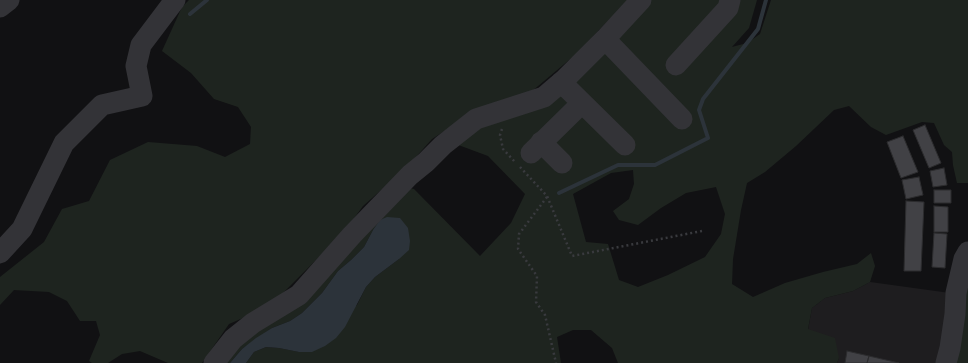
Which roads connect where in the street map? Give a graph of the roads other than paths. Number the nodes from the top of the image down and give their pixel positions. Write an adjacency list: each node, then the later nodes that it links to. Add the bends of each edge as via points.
1 (8, 0): 5 (street)
2 (175, 0): 14 (street, via 141,45 136,66 142,96 102,105 64,143 22,229)
3 (641, 0): 6 (street)
4 (730, 0): 7 (street, via 728,8)
5 (0, 7)
6 (605, 40): 8 (street); 10 (street)
7 (676, 65)
8 (561, 82): 9 (street); 15 (street, via 544,97 476,119 448,141 410,175 298,295 253,323 234,339)
9 (582, 103): 11 (street); 12 (street, via 536,147)
10 (682, 119)
11 (625, 145)
12 (562, 163)
13 (968, 252): 16 (street, via 956,293)
14 (0, 253)
15 (214, 363)
16 (946, 363)

